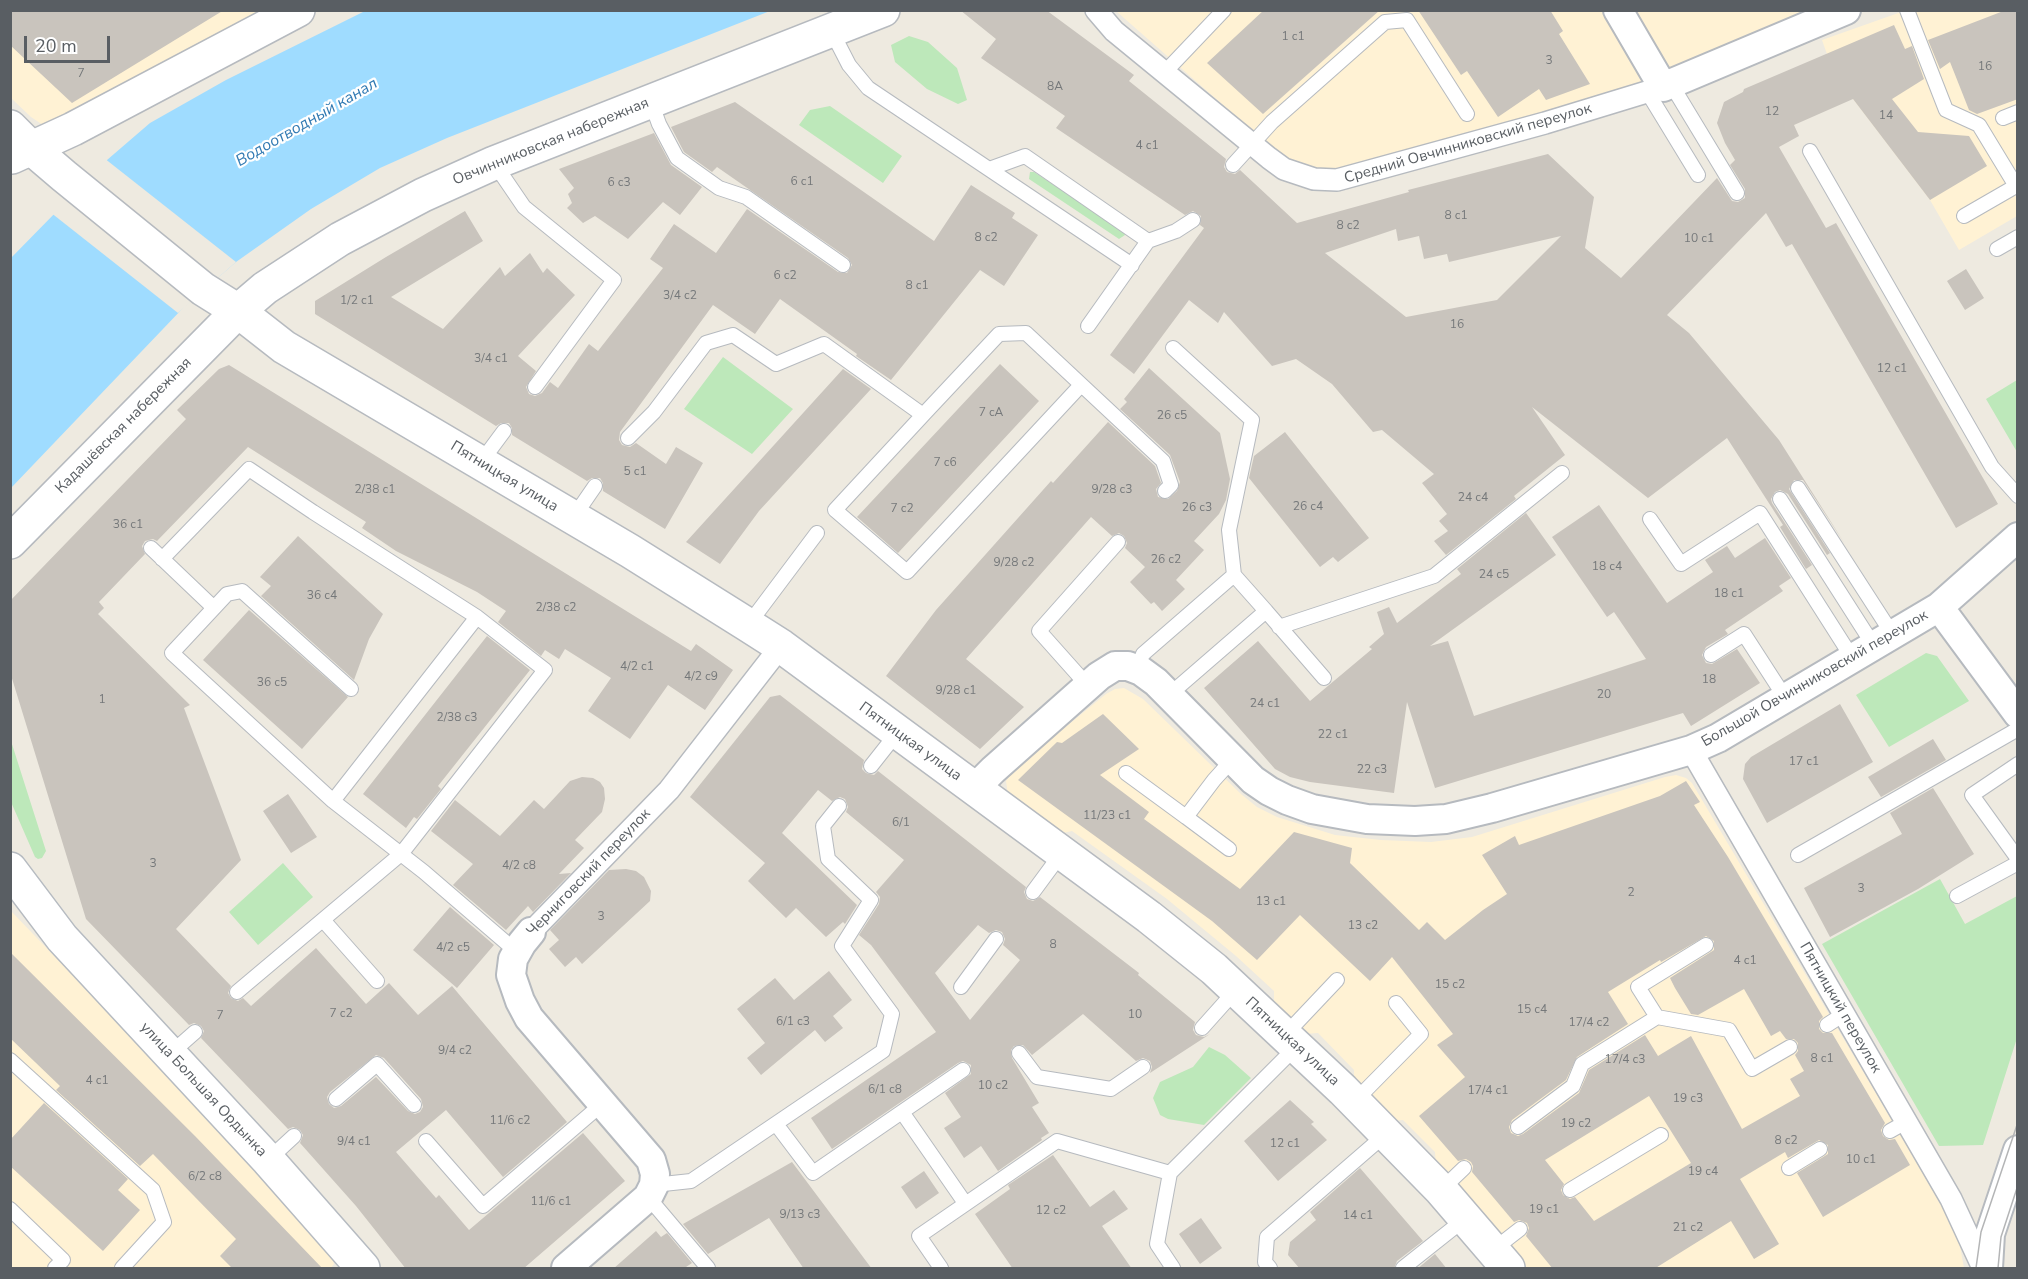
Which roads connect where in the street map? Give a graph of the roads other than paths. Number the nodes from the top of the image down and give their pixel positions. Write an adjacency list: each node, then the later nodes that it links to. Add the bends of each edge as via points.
1 (298, 10): 15 (street, via 73,129)
2 (884, 10): 8 (street, Овчинниковская набережная)
3 (1096, 10): 9 (street, Средний Овчинниковский переулок, via 1114,31)
4 (1224, 10): 9 (lane)
5 (1618, 10): 10 (street)
6 (1907, 10): 23 (lane, via 1946,110 1979,125 2016,186)
7 (1835, 12): 10 (street, Средний Овчинниковский переулок)
8 (831, 30): 11 (street, Овчинниковская набережная); 20 (lane, via 849,65 868,88)
9 (1165, 72): 16 (street, Средний Овчинниковский переулок)
10 (1661, 88): 16 (street, Средний Овчинниковский переулок, via 1336,180 1314,179 1284,169); 21 (lane); 22 (lane)
11 (651, 102): 18 (street, Овчинниковская набережная); 29 (lane, via 677,158 719,188 746,197)
12 (2018, 112): 14 (lane)
13 (1467, 114): 16 (lane, via 1407,20 1385,22)
14 (2003, 118)
15 (17, 144): 30 (street, Пятницкая улица, via 73,183 203,290)
16 (1250, 144): 19 (lane)
17 (1810, 151): 43 (lane, via 1992,467)
18 (494, 163): 30 (street, Овчинниковская набережная, via 340,239 265,288); 34 (lane, via 524,207 614,280)
19 (1233, 165)
20 (989, 169): 26 (lane, via 1025,156); 28 (lane)
21 (1698, 176)
22 (1737, 193)
23 (1964, 216)
24 (1193, 220): 26 (lane)
25 (2018, 237): 27 (lane)
26 (1148, 241): 28 (lane)
27 (1997, 249)
28 (1132, 264): 31 (lane)
29 (843, 265)
30 (238, 311): 38 (street, Пятницкая улица, via 284,347); 49 (street, Кадашёвская набережная)
31 (1088, 327)
32 (1173, 348): 53 (lane, via 1252,420 1229,530)
33 (1081, 385): 35 (lane, via 1026,333 999,334); 35 (lane, via 907,572 835,510); 42 (lane, via 1163,462 1171,485)
34 (535, 387)
35 (923, 415): 37 (lane, via 824,344 777,363 733,335 706,342 654,412)
36 (504, 431): 38 (lane)
37 (628, 438)
38 (481, 462): 45 (street, Пятницкая улица)
39 (1562, 472): 59 (lane, via 1434,576)
40 (595, 486): 45 (lane)
41 (1798, 488): 61 (lane)
42 (1165, 491)
43 (2018, 496)
44 (1780, 499): 61 (lane)
45 (573, 518): 58 (street, Пятницкая улица)
46 (1650, 519): 61 (lane, via 1681,564 1760,513)
47 (817, 533): 58 (lane)
48 (2018, 537): 55 (street, Большой Овчинниковский переулок)
49 (10, 542)
50 (1118, 542): 65 (lane, via 1039,631)
51 (151, 548): 52 (lane)
52 (162, 559): 54 (lane); 57 (lane, via 249,469)
53 (1234, 575): 56 (lane); 63 (lane, via 1143,654)
54 (214, 608): 66 (lane, via 227,594 242,591); 78 (lane, via 172,653)
55 (1939, 608): 61 (street, Большой Овчинниковский переулок); 69 (street)
56 (1266, 612): 59 (lane); 67 (lane)
57 (477, 617): 78 (lane); 82 (lane, via 545,670)
58 (748, 625): 60 (street, Пятницкая улица)
59 (1279, 627): 64 (lane)
60 (781, 646): 71 (street, Пятницкая улица); 93 (street, Черниговский переулок, via 669,789)
61 (1873, 647): 68 (street, Большой Овчинниковский переулок)
62 (1711, 655): 68 (lane, via 1744,634)
63 (1137, 669): 65 (street, via 1115,666); 67 (street, Большой Овчинниковский переулок)
64 (1324, 678)
65 (1088, 686): 77 (street)
66 (351, 689)
67 (1169, 695): 73 (street, Большой Овчинниковский переулок)
68 (1786, 699): 72 (street, Большой Овчинниковский переулок)
69 (2018, 714)
70 (2018, 729): 84 (lane)
71 (897, 733): 75 (lane); 77 (street, Пятницкая улица)
72 (1691, 750): 73 (street, Большой Овчинниковский переулок, via 1492,808 1446,819 1415,821 1367,819 1312,809 1269,791); 143 (street, Пятницкий переулок, via 1836,1020 1898,1126 1951,1199)
73 (1233, 759): 80 (lane)
74 (2018, 764): 85 (lane, via 1972,795)
75 (871, 766)
76 (1126, 773): 80 (lane)
77 (974, 789): 83 (street, Пятницкая улица)
78 (333, 801): 82 (lane)
79 (839, 806): 116 (lane, via 823,826 828,859 871,900 842,946 892,1014 883,1052)
80 (1186, 817): 81 (lane)
81 (1229, 849)
82 (401, 854): 91 (lane); 93 (lane)
83 (1061, 854): 88 (lane); 98 (street, Пятницкая улица, via 1190,949)
84 (1798, 855)
85 (2018, 861): 89 (lane)
86 (10, 869): 90 (street, улица Большая Ордынка)
87 (10, 883): 90 (street, улица Большая Ордынка)
88 (1033, 892)
89 (1957, 896)
90 (42, 913): 107 (street, улица Большая Ордынка)
91 (323, 920): 96 (lane); 99 (lane)
92 (996, 939): 97 (lane)
93 (524, 942): 113 (street, Черниговский переулок, via 513,958 511,975 515,990 529,1018)
94 (1706, 945): 101 (lane, via 1638,987)
95 (1337, 980): 104 (lane)
96 (377, 981)
97 (960, 987)
98 (1236, 990): 102 (lane); 104 (street, Пятницкая улица)
99 (237, 992)
100 (1396, 1003): 112 (lane, via 1421,1034)
101 (1657, 1017): 105 (lane, via 1729,1030 1752,1069); 117 (lane, via 1582,1064 1573,1086)
102 (1202, 1028)
103 (195, 1032): 107 (lane)
104 (1290, 1041): 112 (street, Пятницкая улица); 126 (lane)
105 (1790, 1047)
106 (1019, 1053): 109 (lane, via 1037,1077 1111,1089)
107 (170, 1054): 124 (street, улица Большая Ордынка)
108 (10, 1060): 136 (lane, via 153,1190 164,1222)
109 (1143, 1067)
110 (963, 1070): 115 (lane)
111 (336, 1099): 114 (lane, via 377,1064)
112 (1354, 1102): 118 (street, Пятницкая улица)
113 (602, 1104): 121 (lane, via 483,1206); 128 (street, Черниговский переулок, via 651,1160 655,1174)
114 (414, 1105)
115 (902, 1112): 116 (lane, via 813,1173); 129 (lane)
116 (776, 1124): 128 (lane, via 691,1181)
117 (1518, 1127)
118 (1386, 1133): 131 (street, Пятницкая улица, via 1453,1179); 141 (lane, via 1267,1237 1265,1262)
119 (1661, 1135): 127 (lane)
120 (294, 1136): 124 (lane)
121 (426, 1141)
122 (1820, 1149): 125 (lane)
123 (2018, 1150): 143 (street, via 1990,1234)
124 (268, 1160): 135 (street, улица Большая Ордынка)
125 (1789, 1168)
126 (1170, 1173): 129 (lane, via 1057,1141); 140 (lane, via 1157,1244)
127 (1570, 1190)
128 (651, 1191): 137 (street); 138 (lane)
129 (965, 1203): 139 (lane, via 919,1236)
130 (10, 1209): 134 (lane)
131 (1466, 1218): 133 (street, Пятницкая улица); 142 (lane)
132 (1520, 1229): 133 (lane)
133 (1501, 1259)
134 (64, 1266)
135 (356, 1266)
136 (122, 1269)
137 (566, 1269)
138 (708, 1269)
139 (941, 1269)
140 (1173, 1269)
141 (1270, 1269)
142 (1403, 1269)
143 (1985, 1269)

